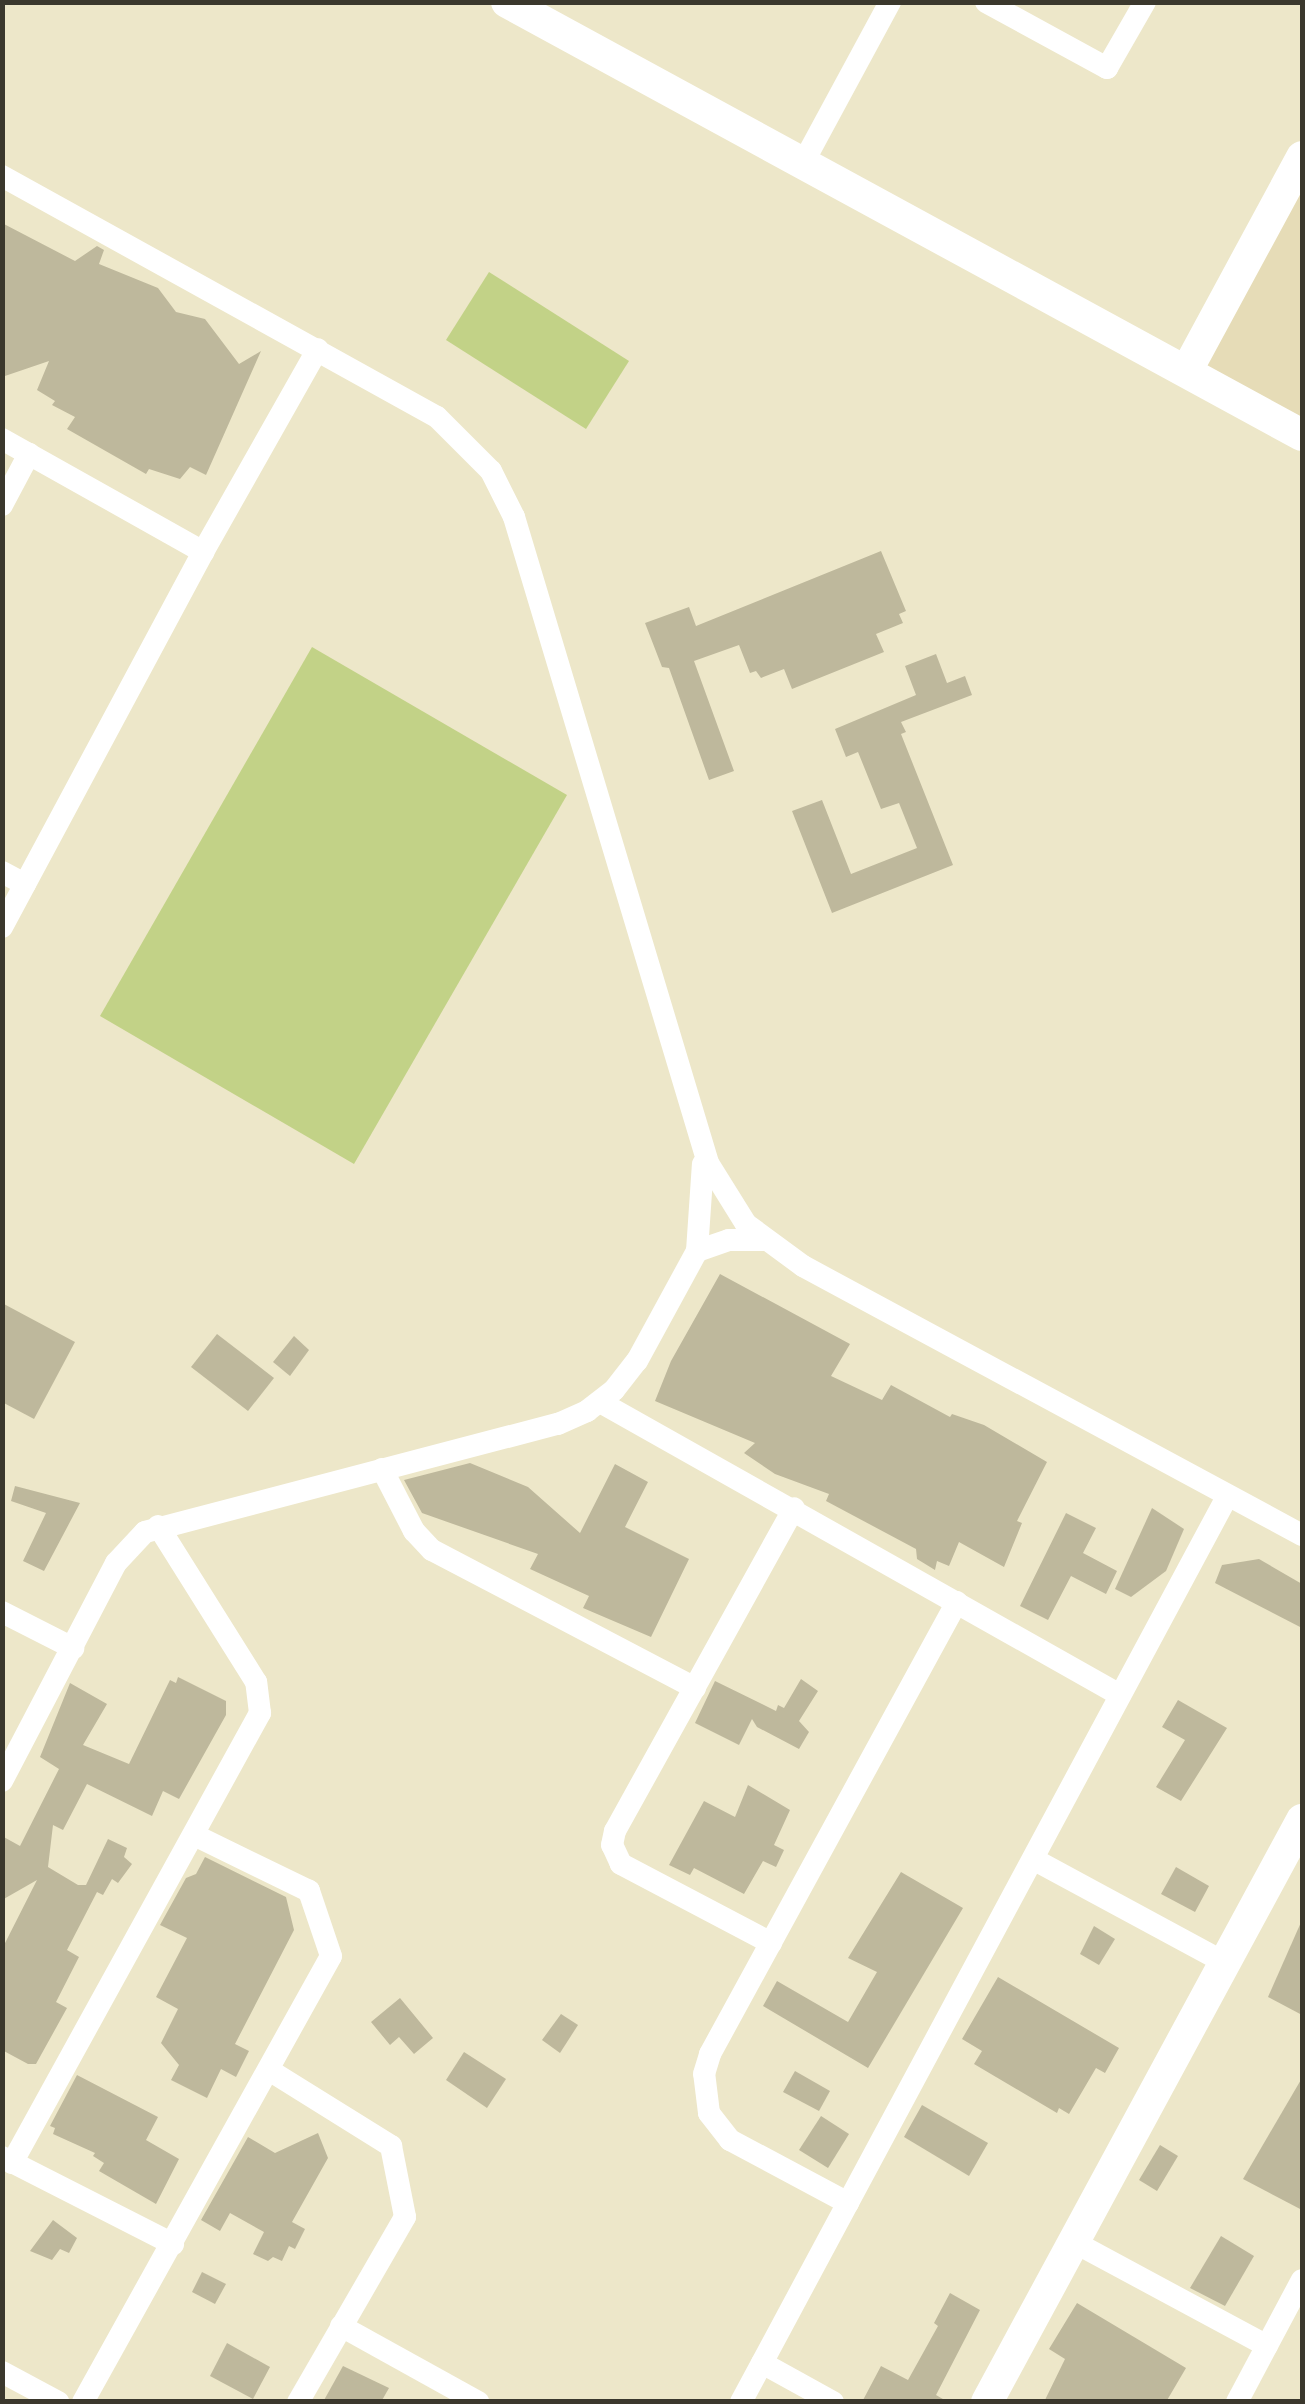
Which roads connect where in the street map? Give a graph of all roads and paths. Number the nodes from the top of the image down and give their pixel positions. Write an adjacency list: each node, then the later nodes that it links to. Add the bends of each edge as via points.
1 (507, 2): 6 (street)
2 (890, 2): 6 (street)
3 (986, 2): 4 (street, via 1107,68)
4 (1145, 2)
5 (1302, 157): 9 (street)
6 (803, 163): 9 (street)
7 (2, 176): 8 (street)
8 (318, 348): 14 (street); 18 (street, via 438,416 476,450 504,493)
9 (1188, 370): 10 (street)
10 (1302, 435)
11 (2, 439): 12 (street)
12 (28, 454): 13 (street); 14 (street)
13 (2, 505)
14 (203, 552): 16 (street)
15 (2, 872): 16 (street)
16 (26, 884): 17 (street)
17 (2, 927)
18 (701, 1140): 19 (street, via 724,1195); 20 (street, via 704,1196)
19 (763, 1240): 20 (street, via 729,1240); 23 (street)
20 (697, 1251): 21 (street, via 638,1360)
21 (600, 1402): 22 (street, via 558,1424); 24 (street)
22 (382, 1469): 25 (street); 30 (street, via 414,1531 432,1550)
23 (1228, 1495): 26 (street); 31 (street)
24 (794, 1508): 27 (street); 30 (street)
25 (158, 1526): 29 (street, via 124,1551); 34 (street, via 256,1682 261,1702)
26 (1302, 1535)
27 (956, 1602): 31 (street); 36 (street)
28 (2, 1612): 29 (street)
29 (73, 1648): 32 (street)
30 (694, 1688): 36 (street, via 615,1831 613,1852 627,1868)
31 (1120, 1696): 35 (street)
32 (2, 1781)
33 (1302, 1820): 37 (street)
34 (194, 1835): 38 (street, via 309,1891 330,1956); 39 (street)
35 (1032, 1859): 37 (street); 40 (street)
36 (771, 1944): 40 (street, via 706,2064 709,2113 740,2146)
37 (1225, 1962): 41 (street)
38 (269, 2070): 42 (street); 44 (street, via 391,2146 404,2217)
39 (8, 2160): 42 (street)
40 (848, 2203): 46 (street)
41 (1074, 2242): 45 (street); 55 (street)
42 (173, 2244): 50 (street)
43 (1302, 2280): 45 (street)
44 (341, 2326): 51 (street); 52 (street)
45 (1267, 2346): 48 (street)
46 (762, 2363): 53 (street); 54 (street)
47 (2, 2372): 49 (street)
48 (1238, 2401)
49 (58, 2402)
50 (83, 2402)
51 (298, 2402)
52 (478, 2402)
53 (741, 2402)
54 (833, 2402)
55 (986, 2402)

